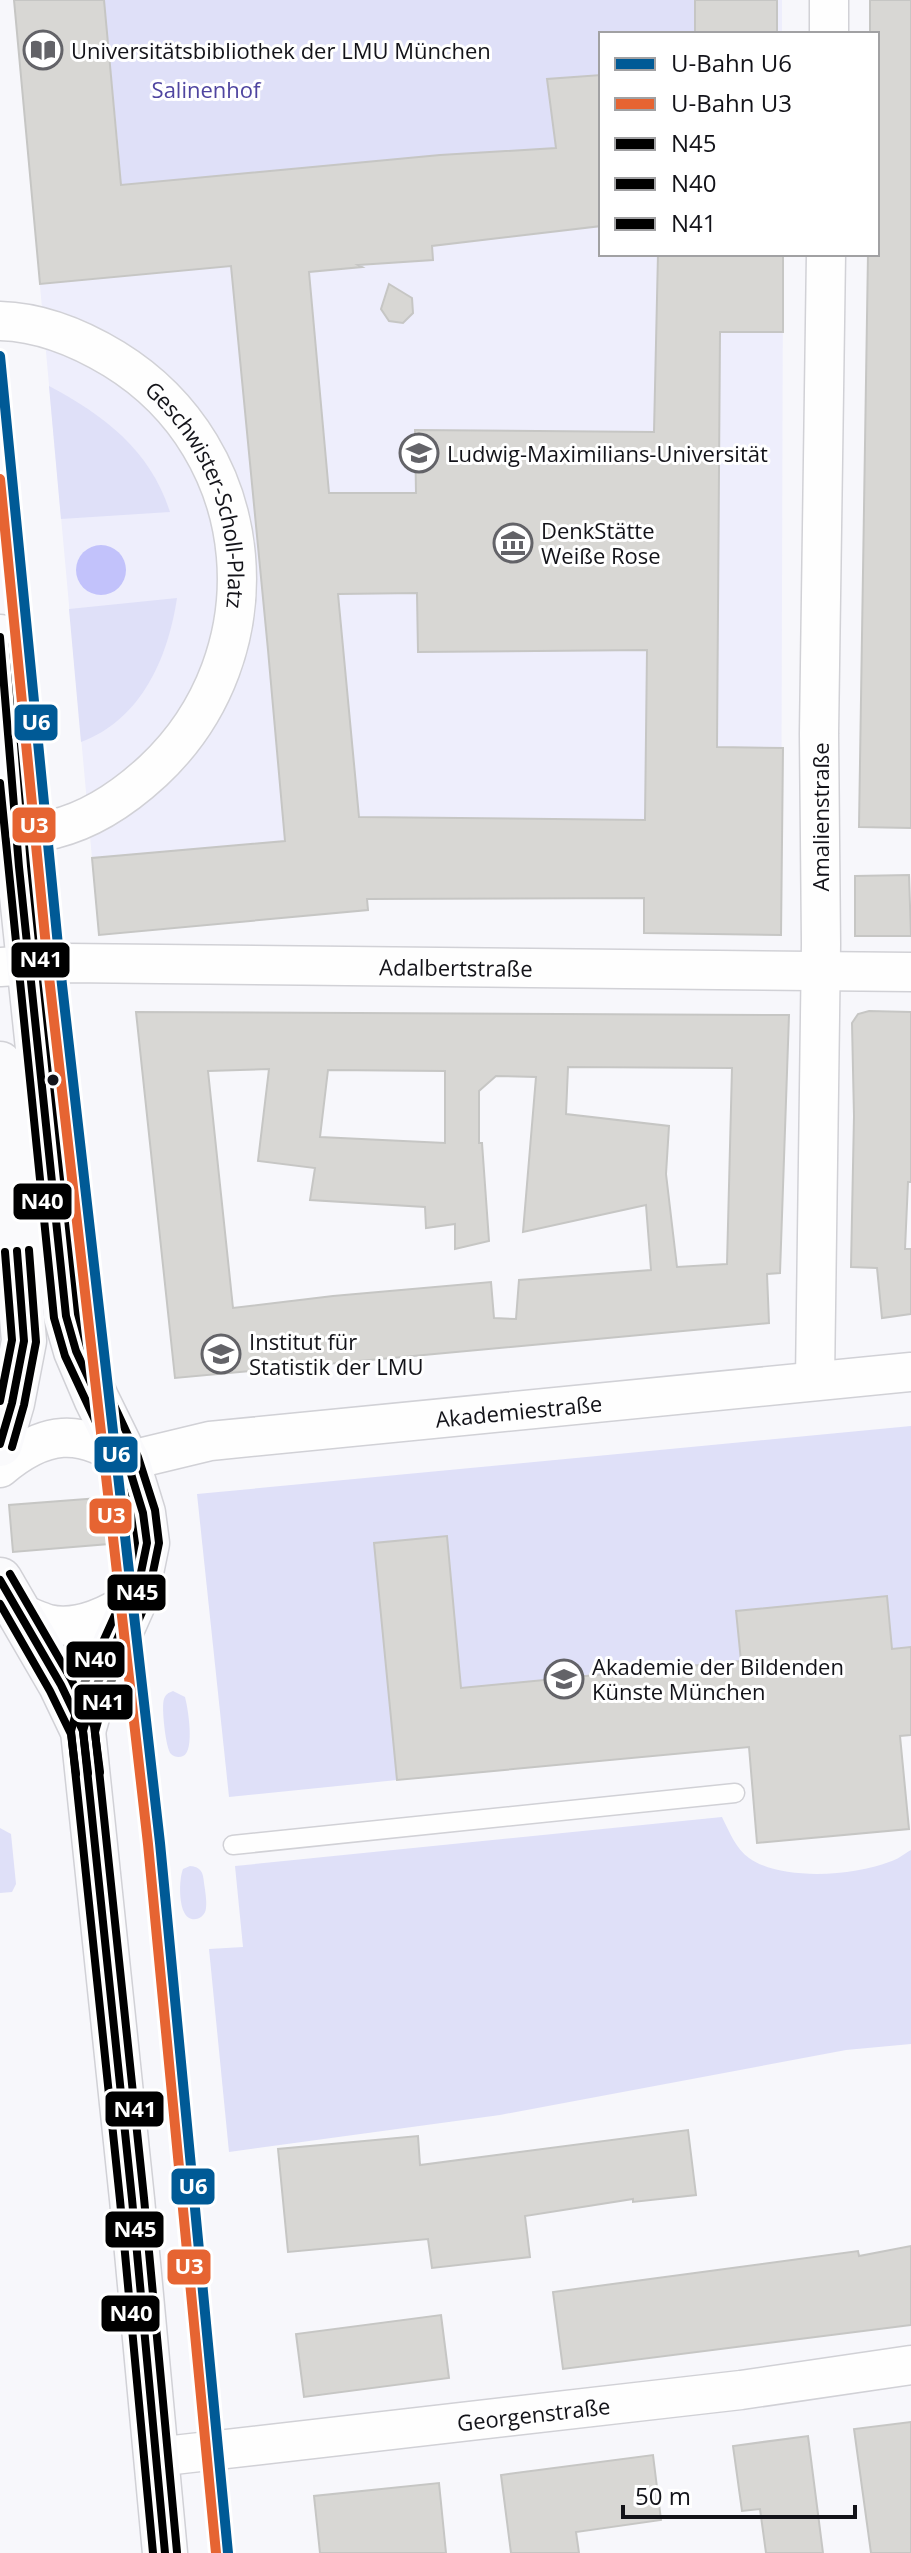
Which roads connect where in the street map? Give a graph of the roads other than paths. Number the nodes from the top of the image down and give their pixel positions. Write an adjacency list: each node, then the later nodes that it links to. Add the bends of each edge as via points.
1 (829, 0): 2 (street)
2 (829, 32)
3 (826, 256): 8 (street, Amalienstraße)
4 (0, 321): 6 (street, Geschwister-Scholl-Platz, via 51,330 95,348 134,372 169,403 220,482 233,528 238,599 217,683 171,755 103,809 54,829)
5 (0, 637): 6 (main road)
6 (8, 834): 7 (main road)
7 (15, 966): 8 (street, Adalbertstraße); 14 (main road, via 66,1316 76,1351)
8 (820, 972): 9 (street, Adalbertstraße); 12 (street, Amalienstraße)
9 (911, 972)
10 (0, 1064): 13 (main road, via 24,1341)
11 (911, 1372): 12 (street, Akademiestraße)
12 (815, 1380): 14 (street, Akademiestraße, via 210,1441)
13 (0, 1444)
14 (127, 1461): 15 (street, via 97,1443 59,1436 19,1452); 17 (main road, via 147,1543)
15 (0, 1468)
16 (9, 1596): 17 (street, via 49,1624 73,1625 119,1610); 18 (main road)
17 (136, 1597): 18 (main road, via 95,1689)
18 (83, 1731): 22 (main road)
19 (735, 1793): 20 (lane)
20 (233, 1845)
21 (911, 2365): 22 (street, Georgenstraße, via 741,2390)
22 (156, 2457): 23 (main road)
23 (165, 2553)

